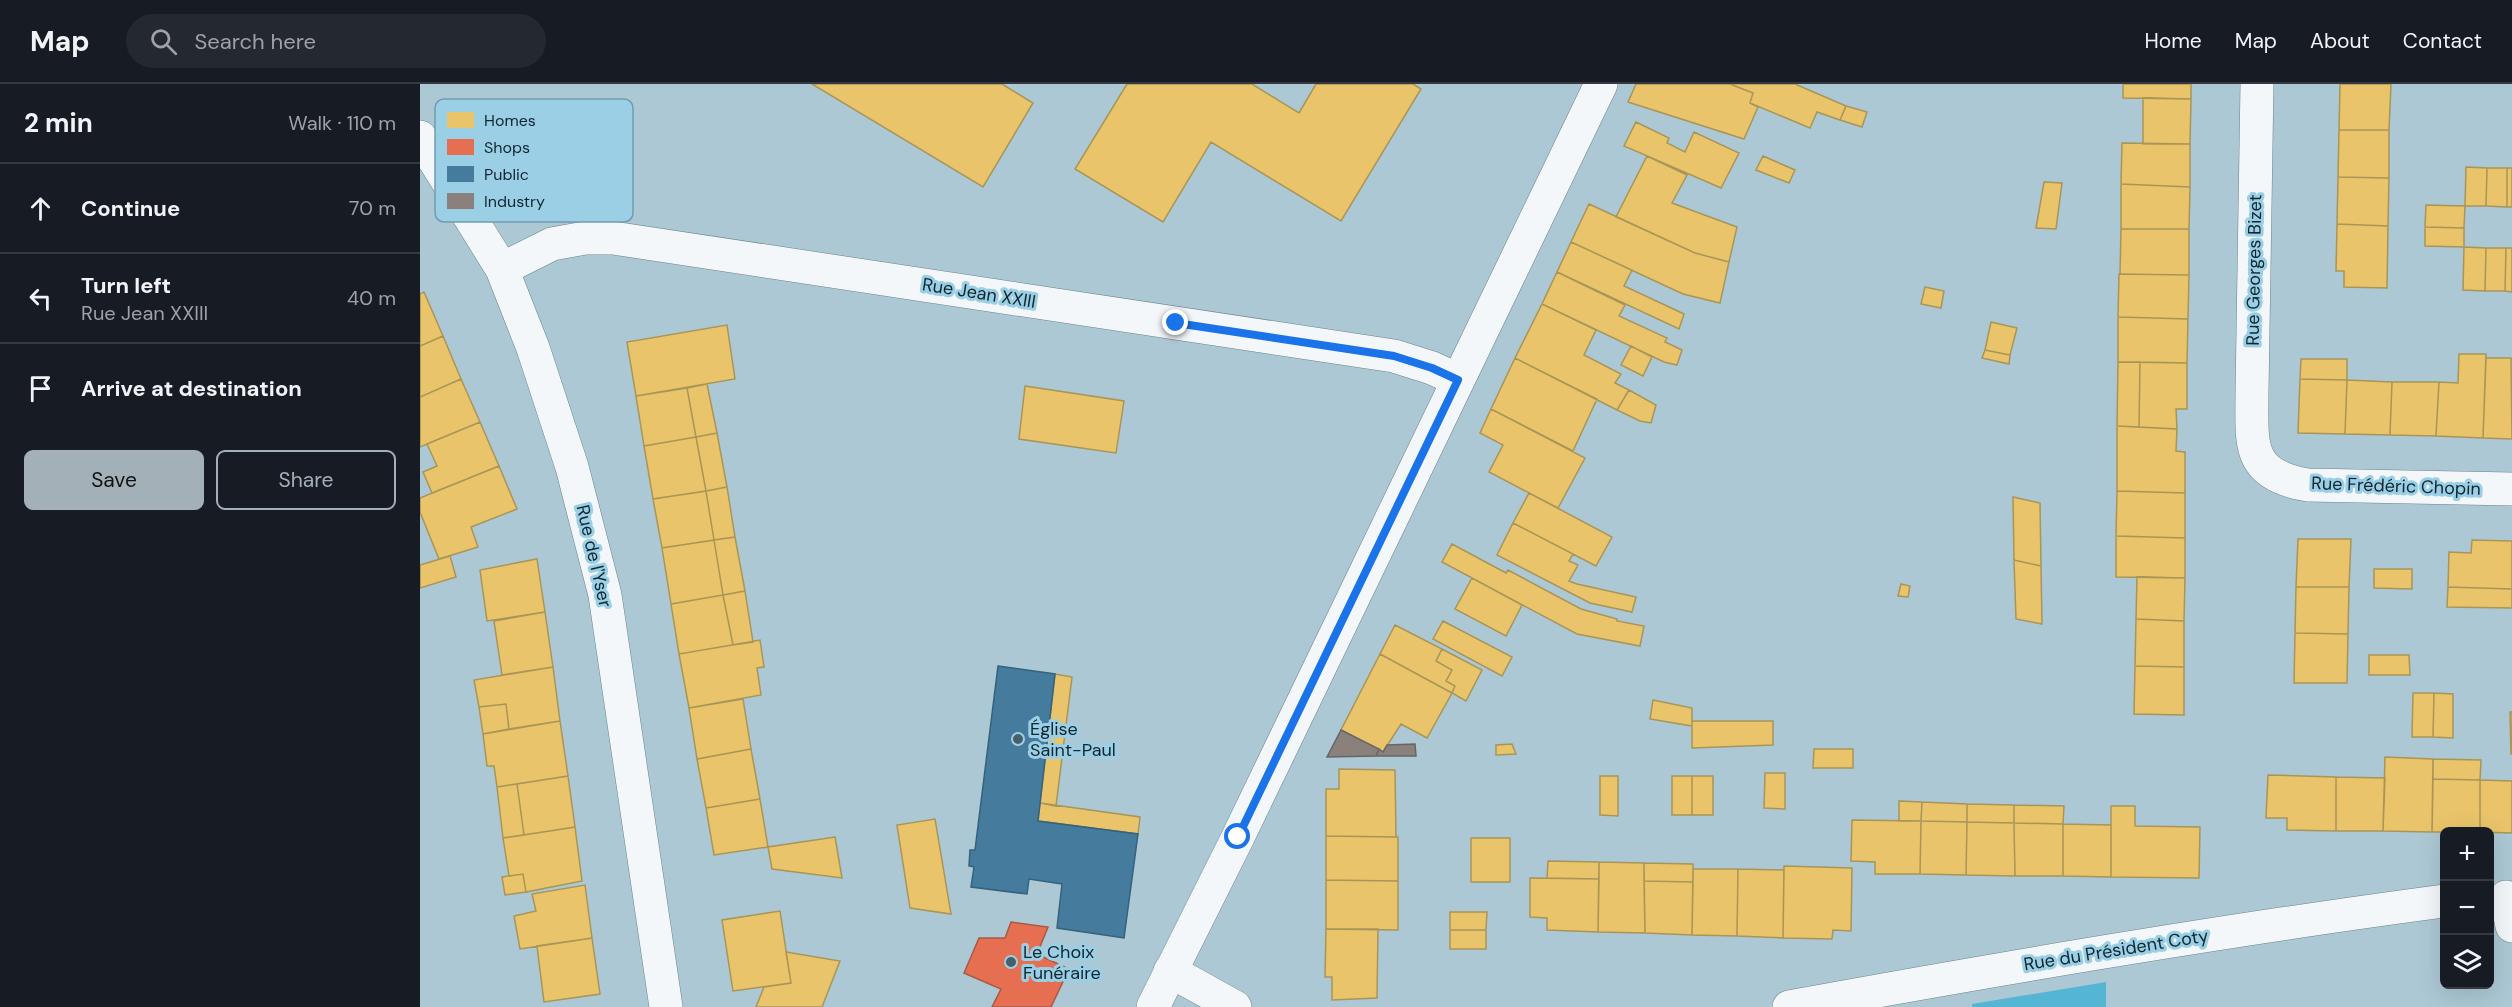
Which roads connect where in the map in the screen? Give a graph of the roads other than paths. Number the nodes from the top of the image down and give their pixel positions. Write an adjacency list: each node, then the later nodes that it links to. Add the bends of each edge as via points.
1 (1601, 84): 7 (street)
2 (2257, 84): 8 (street, Rue Georges Bizet, via 2252,393)
3 (420, 137): 4 (street, Rue de l'Yser)
4 (435, 161)
5 (473, 222): 6 (street, Rue de l'Yser)
6 (502, 269): 7 (street, Rue Jean XXIII, via 552,244 612,238 1394,356); 12 (street, Rue de l'Yser, via 556,415 605,595)
7 (1458, 380): 11 (street)
8 (2255, 455): 9 (street, Rue Frédéric Chopin, via 2275,475 2308,485)
9 (2512, 489)
10 (2440, 903): 15 (street, Rue du Président Coty, via 2221,933)
11 (1170, 971): 13 (street); 14 (street)
12 (666, 1007)
13 (1153, 1007)
14 (1235, 1007)
15 (1789, 1007)

